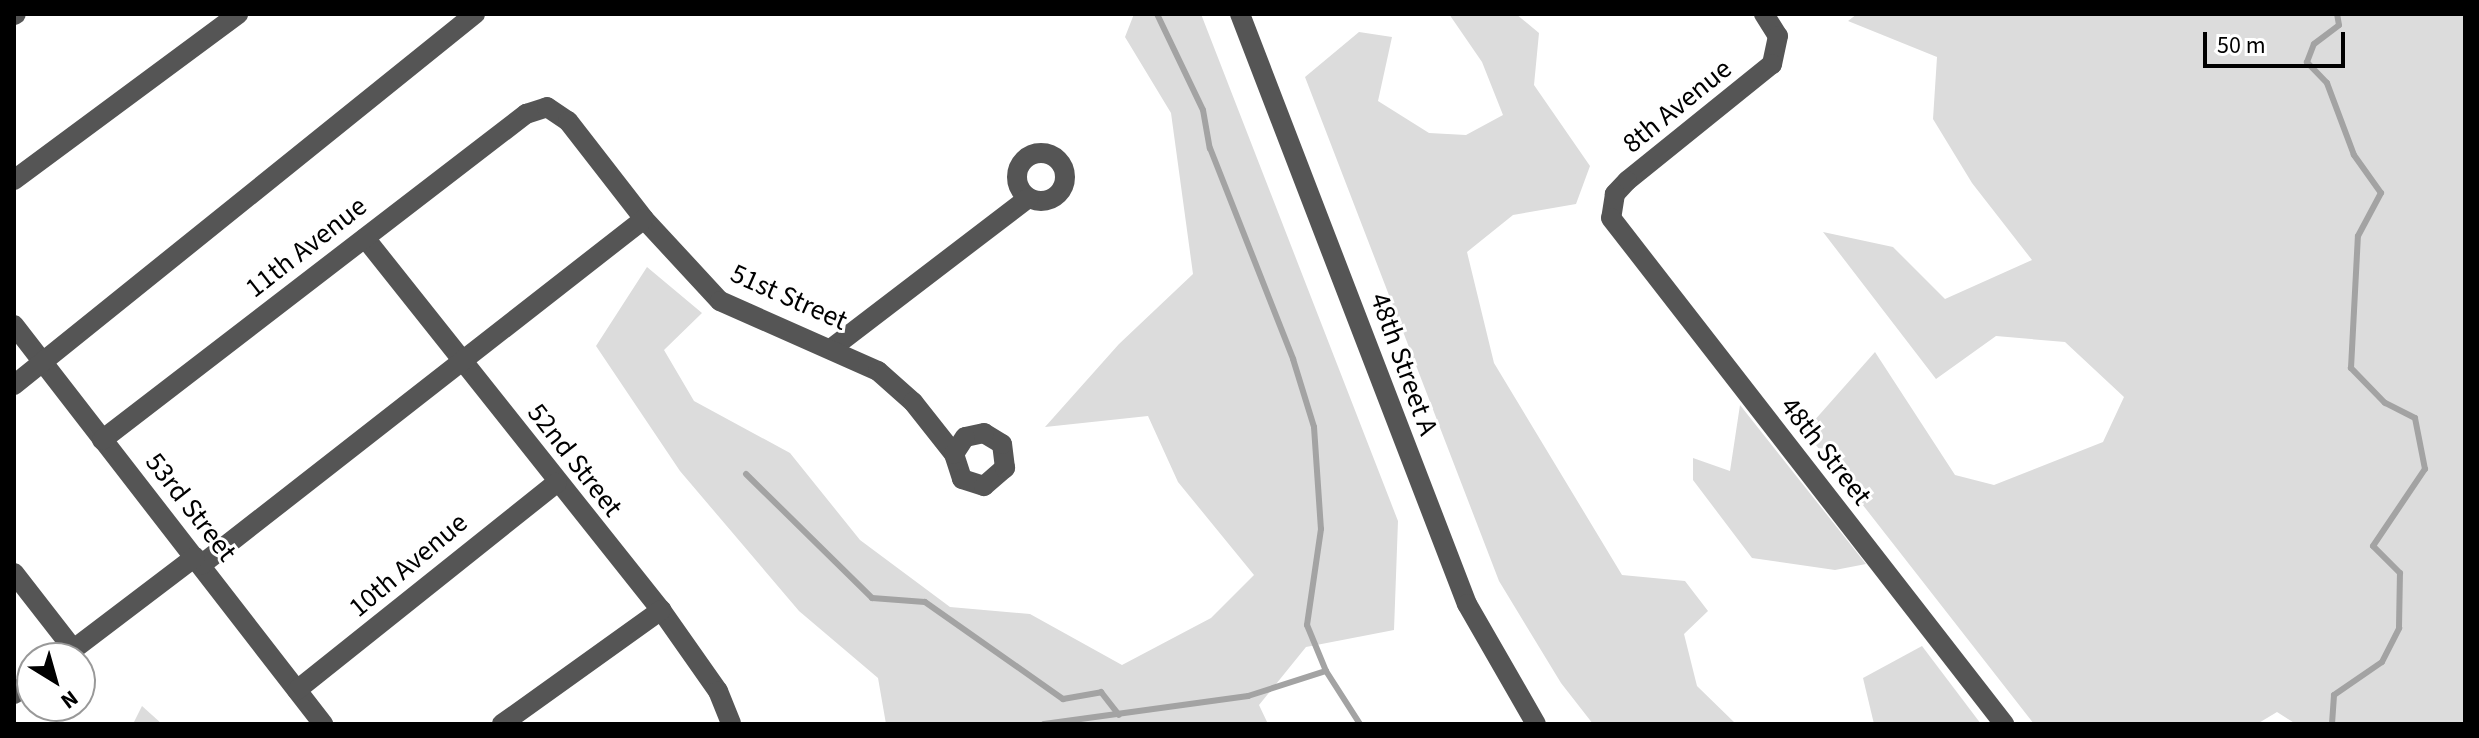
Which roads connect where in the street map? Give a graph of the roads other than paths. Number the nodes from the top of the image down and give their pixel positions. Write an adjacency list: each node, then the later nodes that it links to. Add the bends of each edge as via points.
1 (238, 14): 6 (street)
2 (475, 14): 13 (street)
3 (1240, 14): 28 (street, 48th Street A, via 1467,604)
4 (1764, 14): 8 (street, 8th Avenue, via 1780,46 1772,64 1627,181)
5 (547, 107): 9 (street, 51st Street, via 575,129); 10 (street, 11th Avenue, via 526,114)
6 (14, 180)
7 (1028, 198): 12 (street)
8 (1610, 209): 29 (street, 48th Street, via 1620,233)
9 (644, 219): 12 (street, 51st Street, via 720,301); 14 (street)
10 (365, 238): 14 (street, 52nd Street); 16 (street, 11th Avenue)
11 (14, 325): 13 (street, 53rd Street)
12 (832, 348): 17 (street, 51st Street, via 893,383)
13 (42, 362): 15 (street); 16 (street, 53rd Street)
14 (461, 363): 18 (street, 52nd Street); 19 (street)
15 (14, 385)
16 (102, 440): 19 (street, 53rd Street)
17 (954, 454)
18 (556, 483): 21 (street, 52nd Street); 24 (street, 10th Avenue)
19 (198, 561): 23 (street); 24 (street, 53rd Street)
20 (14, 573): 22 (street)
21 (661, 610): 26 (street); 27 (street, 52nd Street, via 718,691)
22 (60, 642)
23 (85, 642)
24 (297, 690): 25 (street, 53rd Street)
25 (323, 724)
26 (502, 724)
27 (731, 724)
28 (1536, 724)
29 (2004, 724)

